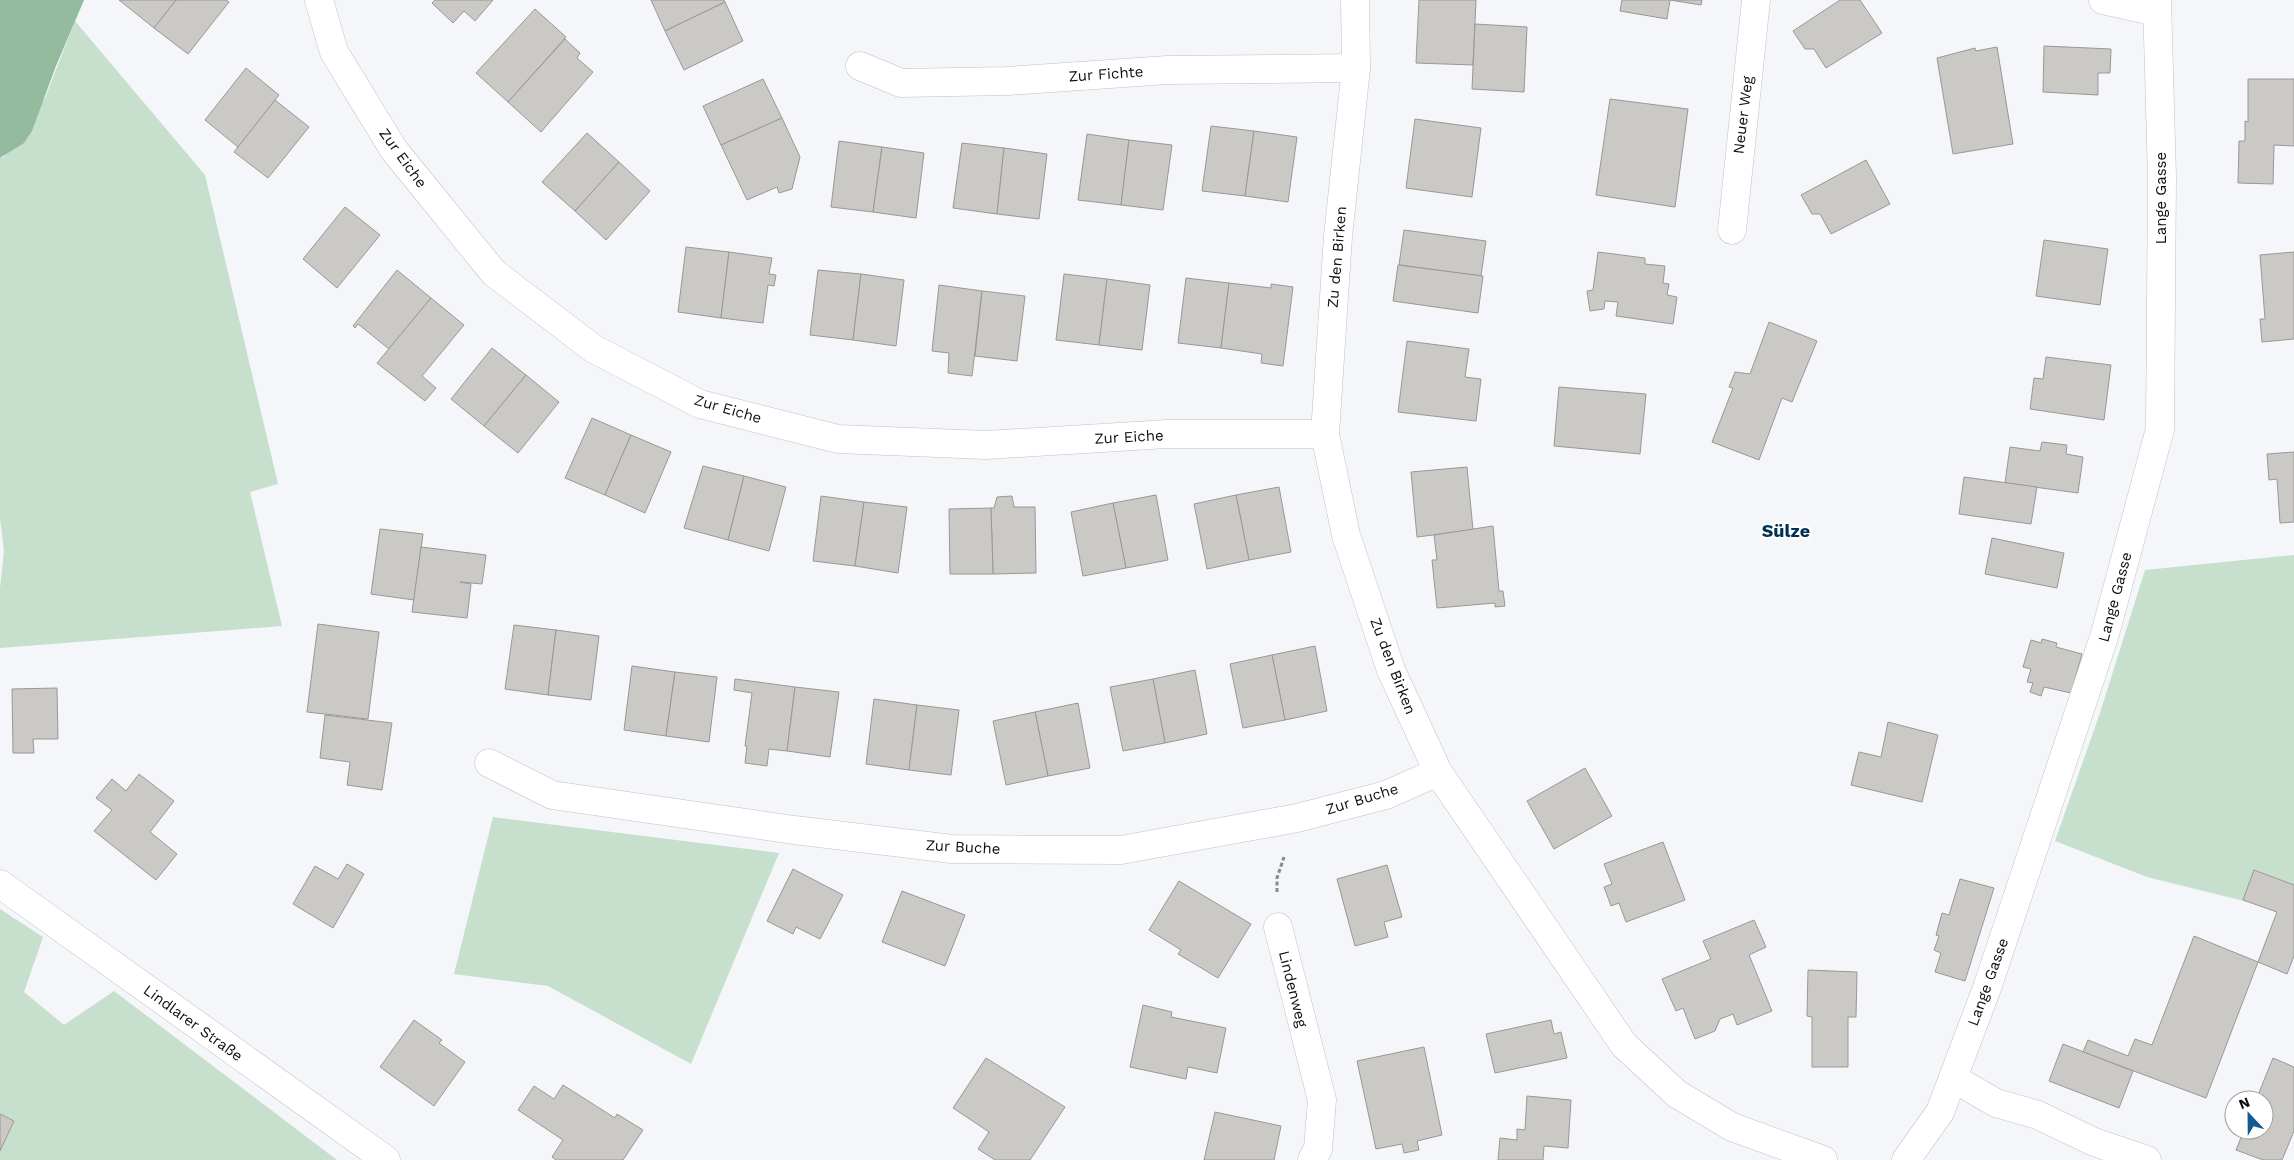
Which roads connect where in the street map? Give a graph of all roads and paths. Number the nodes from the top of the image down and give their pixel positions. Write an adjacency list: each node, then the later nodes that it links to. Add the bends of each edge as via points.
1 (319, 0): 9 (street, Zur Eiche, via 334,52 394,150 494,273 594,350 700,404 848,440 986,446 1166,434)
2 (1355, 0): 7 (street, Zu den Birken)
3 (1756, 0): 8 (street, Neuer Weg)
4 (2103, 0): 5 (street)
5 (2157, 6): 15 (street, Lange Gasse, via 2162,177 2160,429 2102,644 2037,843)
6 (860, 66): 7 (street, Zur Fichte, via 901,83 1007,81 1168,70)
7 (1356, 68): 9 (street, Zu den Birken, via 1338,236)
8 (1732, 230)
9 (1325, 434): 11 (street, Zu den Birken, via 1346,535 1391,670)
10 (489, 763): 12 (street, Zur Buche, via 552,795 952,849 1121,850)
11 (1438, 772): 12 (street, Zur Buche, via 1386,795); 18 (street, Zu den Birken, via 1624,1045 1677,1094 1732,1127)
12 (1297, 818): 14 (path, via 1277,878)
13 (0, 884): 16 (street, Lindlarer Straße)
14 (1278, 928): 17 (street, Lindenweg, via 1322,1100 1318,1149)
15 (1953, 1078): 19 (street, Lange Gasse, via 1940,1112); 20 (street, via 1996,1103 2038,1115 2094,1142)
16 (386, 1160)
17 (1312, 1160)
18 (1823, 1160)
19 (1906, 1160)
20 (2147, 1160)

